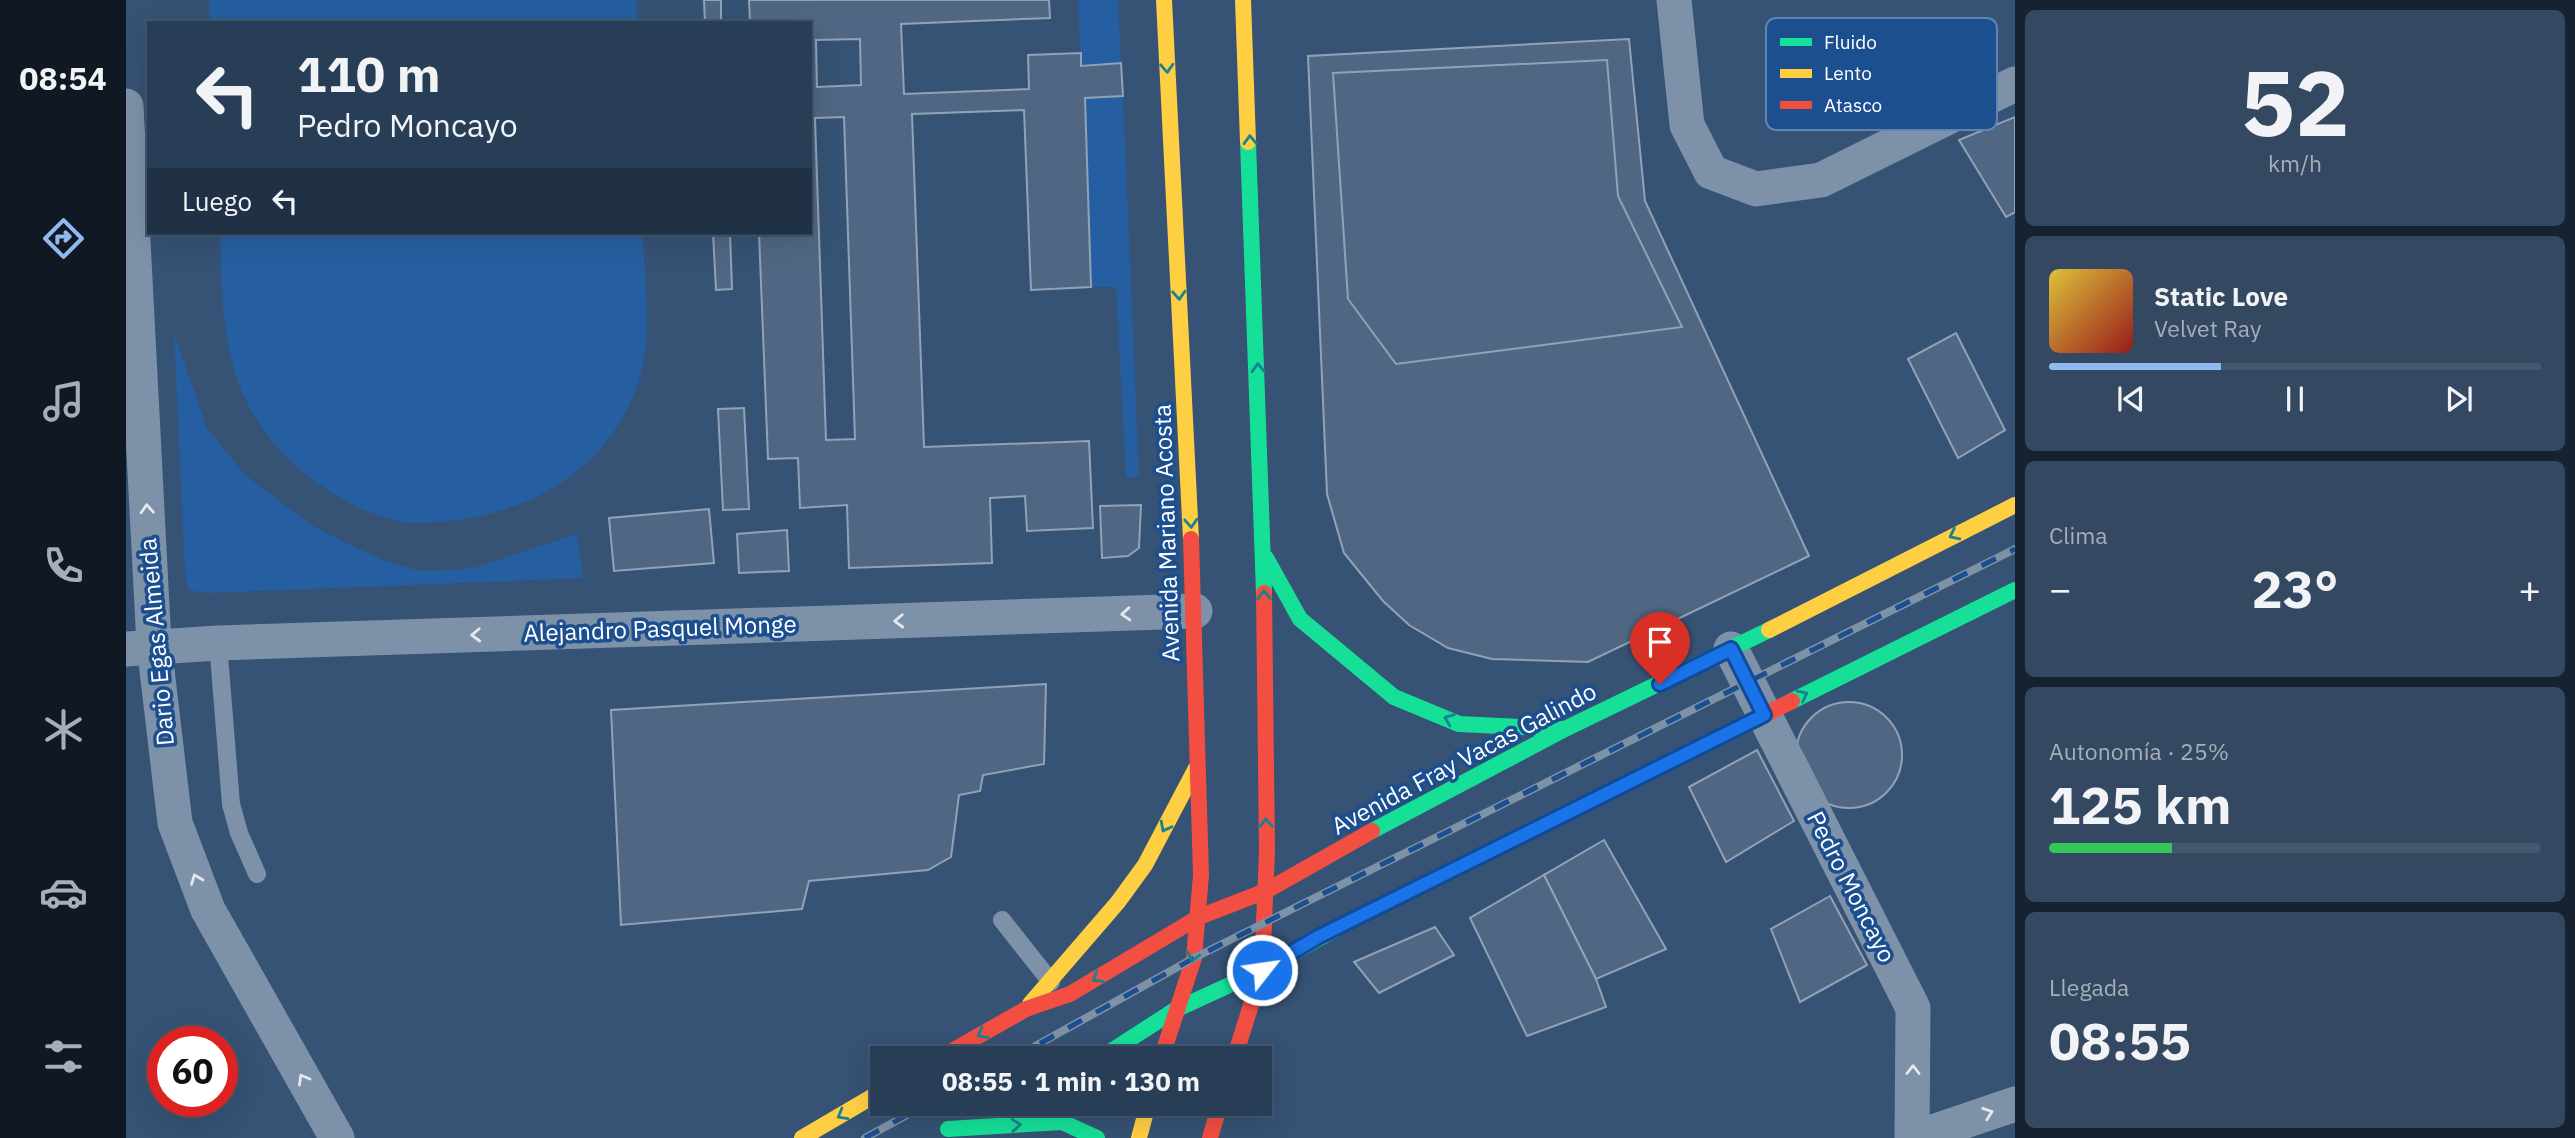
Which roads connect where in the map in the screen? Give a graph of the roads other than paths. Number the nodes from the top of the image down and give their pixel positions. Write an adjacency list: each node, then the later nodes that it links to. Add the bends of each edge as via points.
1 (1164, 0): 11 (main road, Avenida Mariano Acosta, one-way to 11)
2 (1243, 0): 9 (main road, one-way to 2)
3 (1674, 0): 7 (street, via 1688,125 1711,172 1756,189 1821,180)
4 (2015, 84): 5 (street)
5 (1997, 93)
6 (126, 106): 13 (street, Dario Egas Almeida, one-way to 6)
7 (1922, 130)
8 (2015, 505): 14 (main road, Avenida Fray Vacas Galindo, one-way to 14)
9 (1264, 555): 16 (main road, one-way to 9, via 1459,724 1394,697 1300,619); 19 (main road, one-way to 9)
10 (2015, 590): 15 (main road, one-way to 10)
11 (1195, 611): 12 (street, Alejandro Pasquel Monge, one-way to 12); 17 (main road, Avenida Mariano Acosta)
12 (218, 643): 13 (street, Alejandro Pasquel Monge); 18 (lane, via 231,804)
13 (140, 647): 36 (street, Dario Egas Almeida, one-way to 13, via 208,910 175,822)
14 (1731, 649): 15 (street, Pedro Moncayo); 16 (main road, Avenida Fray Vacas Galindo)
15 (1764, 715): 22 (main road, via 1318,937); 42 (street, Pedro Moncayo, one-way to 15, via 1913,1008)
16 (1565, 729): 19 (main road, Avenida Fray Vacas Galindo)
17 (1197, 766): 20 (main road, Avenida Mariano Acosta); 23 (main road, one-way to 23, via 1145,865)
18 (257, 874)
19 (1266, 891): 20 (main road, Avenida Fray Vacas Galindo); 22 (main road)
20 (1199, 917): 24 (main road, Avenida Fray Vacas Galindo, one-way to 24, via 1070,994); 25 (main road, Avenida Mariano Acosta, one-way to 25, via 1195,958)
21 (1002, 920): 23 (lane)
22 (1262, 970): 25 (main road); 29 (main road)
23 (1051, 982): 24 (main road)
24 (1026, 1009): 26 (main road, Avenida Fray Vacas Galindo, one-way to 26)
25 (1175, 1010): 27 (main road); 28 (main road, Avenida Mariano Acosta)
26 (961, 1046)
27 (1119, 1046)
28 (1165, 1046)
29 (1238, 1046)
30 (870, 1098): 37 (main road, one-way to 37)
31 (2015, 1104): 42 (street, one-way to 31)
32 (976, 1116): 35 (main road)
33 (1145, 1116): 40 (main road)
34 (1216, 1116): 41 (main road)
35 (948, 1129): 38 (main road); 39 (main road, one-way to 39, via 1062,1122)
36 (337, 1138)
37 (802, 1138)
38 (932, 1138)
39 (1097, 1138)
40 (1139, 1138)
41 (1210, 1138)
42 (1914, 1138)

